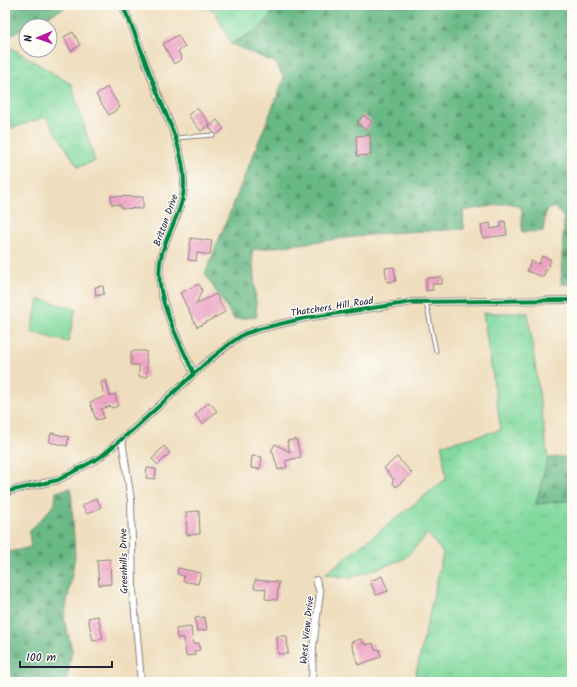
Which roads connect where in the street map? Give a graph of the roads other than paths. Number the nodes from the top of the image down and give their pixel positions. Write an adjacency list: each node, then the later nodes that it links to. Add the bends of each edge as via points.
1 (122, 5): 3 (street, Britton Drive)
2 (212, 135): 3 (lane)
3 (175, 138): 7 (street, Britton Drive, via 184,171 184,194 160,260 159,277 165,306)
4 (572, 300): 5 (street, Thatchers Hill Road)
5 (426, 301): 6 (lane); 7 (street, Thatchers Hill Road, via 359,309 273,325 244,334)
6 (436, 351)
7 (194, 374): 8 (street, Thatchers Hill Road)
8 (122, 440): 9 (street, Thatchers Hill Road, via 86,466 58,480); 11 (street, Greenhills Drive, via 132,500 133,590)
9 (5, 492)
10 (316, 580): 12 (street, West View Drive, via 320,593 313,646)
11 (141, 682)
12 (312, 682)

